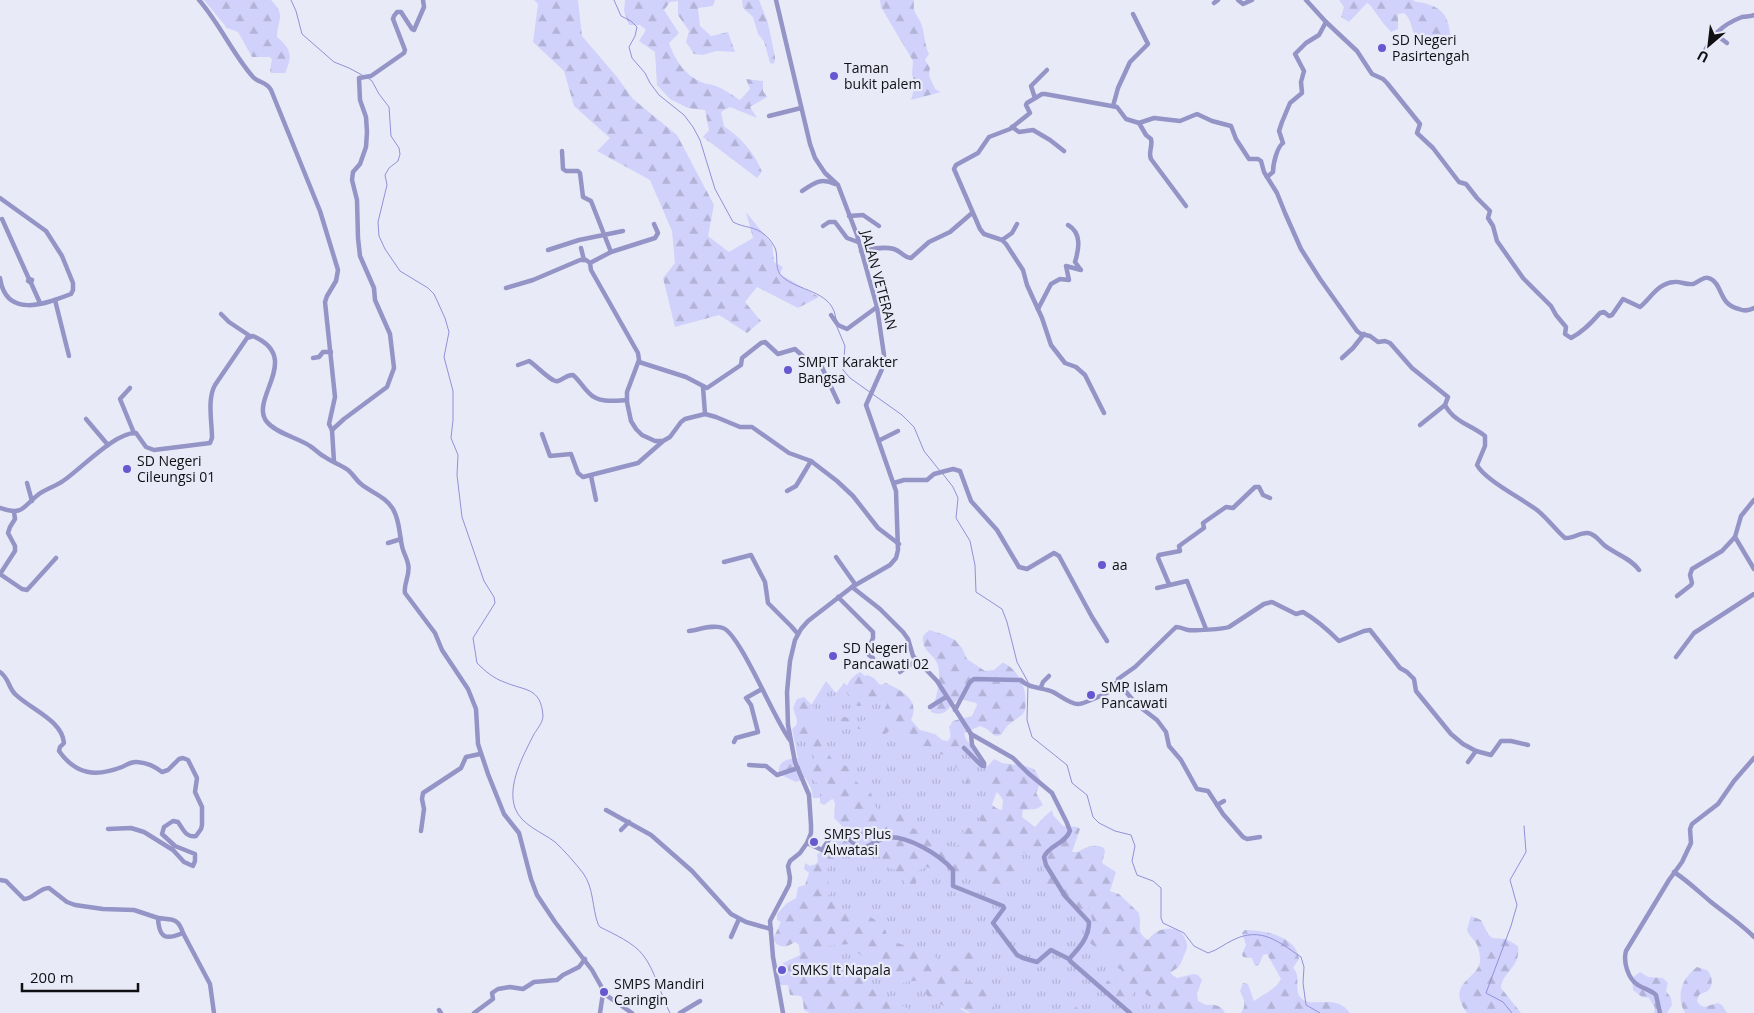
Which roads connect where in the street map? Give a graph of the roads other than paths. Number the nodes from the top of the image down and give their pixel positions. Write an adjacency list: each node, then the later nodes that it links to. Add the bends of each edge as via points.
1 (199, 0): 56 (street, via 253,76 269,87 320,211 338,270 325,302)
2 (423, 0): 71 (street, via 424,7 414,30 401,12 394,16 404,53 371,76 359,78 367,132 366,145 352,180 360,256 390,334 394,368 387,387)
3 (776, 0): 16 (street, JALAN VETERAN)
4 (1238, 0): 5 (street, via 1243,4)
5 (1252, 0)
6 (1306, 0): 9 (street)
7 (1133, 14): 15 (street, via 1148,44 1130,62)
8 (1754, 15): 10 (street, via 1732,22)
9 (1326, 22): 22 (street, via 1318,35 1295,54 1304,71 1302,93 1284,115 1279,131 1283,143 1279,145 1274,172); 50 (street, via 1358,51 1372,74 1387,83 1420,124 1417,132 1490,211 1488,218 1497,241 1523,278 1551,306 1566,327 1568,337 1578,334 1600,313 1612,315 1623,299 1640,307 1657,289 1674,282 1692,284 1709,278 1731,306 1746,310)
10 (1715, 34): 11 (street); 12 (street)
11 (1727, 42)
12 (1702, 57)
13 (1047, 70): 14 (street, via 1031,86)
14 (1035, 98): 15 (street, via 1042,94 1054,95); 19 (street, via 1026,104 1030,113)
15 (1113, 106): 18 (street, via 1126,119)
16 (801, 108): 17 (street); 23 (street, JALAN VETERAN, via 815,158)
17 (769, 116)
18 (1139, 123): 22 (street, via 1154,118 1180,121 1197,114 1231,126 1244,153 1249,159 1260,160); 26 (street, via 1150,139 1151,159)
19 (1012, 127): 21 (street, via 1019,132 1033,130); 27 (street, via 989,138 978,153 954,166)
20 (562, 151): 36 (street, via 563,168 580,173 583,198 591,201)
21 (1064, 151)
22 (1267, 178): 54 (street, via 1314,270 1357,331)
23 (838, 186): 24 (street, via 821,180); 28 (street, JALAN VETERAN)
24 (802, 191)
25 (0, 198): 47 (street, via 46,231 62,256 73,290 71,294)
26 (1186, 206)
27 (972, 212): 37 (street, via 982,232); 41 (street, via 950,232 929,242 911,258 893,248)
28 (849, 216): 34 (street, via 863,215); 38 (street, JALAN VETERAN)
29 (2, 219): 48 (street)
30 (654, 224): 42 (street, via 658,233 655,238)
31 (1017, 224): 37 (street, via 1012,233)
32 (1068, 225): 51 (street, via 1075,229 1079,242 1075,262 1081,270 1066,266 1069,280 1060,279 1051,284)
33 (823, 226): 38 (street, via 835,222 847,238)
34 (879, 226)
35 (623, 231): 36 (street)
36 (605, 236): 40 (street); 42 (street)
37 (1002, 240): 51 (street, via 1023,270)
38 (858, 242): 41 (street, JALAN VETERAN)
39 (581, 248): 43 (street)
40 (548, 250)
41 (861, 251): 49 (street, JALAN VETERAN)
42 (611, 252): 44 (street)
43 (584, 260): 44 (street); 46 (street)
44 (590, 263): 60 (street, via 637,349)
45 (0, 278): 48 (street, via 3,291 15,303 23,306)
46 (506, 288)
47 (55, 300): 48 (street); 57 (street)
48 (40, 303)
49 (877, 307): 53 (street, via 847,329 838,325); 75 (street, JALAN VETERAN, via 884,355 882,369 866,405)
50 (1754, 308)
51 (1038, 309): 67 (street, via 1051,345 1065,364 1076,366 1086,375)
52 (221, 314): 55 (street)
53 (831, 315)
54 (1364, 334): 59 (street); 66 (street, via 1393,346 1412,368 1448,397)
55 (250, 336): 73 (street, via 212,390 210,443 154,450 146,447); 79 (street, via 271,348 275,360 263,408 268,424)
56 (331, 352): 58 (street); 71 (street, via 335,397 329,424)
57 (69, 356)
58 (313, 358)
59 (1342, 358)
60 (638, 362): 62 (street); 64 (street)
61 (518, 366): 64 (street, via 529,361 552,381 573,375 596,398)
62 (703, 386): 65 (street, via 709,388 732,372 741,365 742,358 765,342 778,354 795,349 806,359 819,361); 68 (street)
63 (130, 388): 73 (street, via 120,400)
64 (627, 400): 76 (street, via 636,429 647,438)
65 (838, 402)
66 (1445, 405): 70 (street); 98 (street, via 1460,421 1485,436 1477,465 1491,480 1536,510 1565,538 1591,534)
67 (1104, 413)
68 (705, 414): 76 (street, via 685,419); 78 (street, via 740,427 752,427 789,453)
69 (86, 419): 77 (street)
70 (1420, 425)
71 (332, 430): 79 (street)
72 (898, 431): 75 (street)
73 (134, 433): 77 (street)
74 (542, 434): 80 (street, via 550,456 571,454 580,476)
75 (880, 440): 82 (street, JALAN VETERAN)
76 (663, 441): 80 (street, via 642,461)
77 (108, 445): 87 (street, via 65,480)
78 (811, 461): 83 (street, via 796,486); 93 (street, via 853,496 870,518)
79 (334, 462): 91 (street, via 385,499 397,518)
80 (591, 476): 85 (street)
81 (28, 483): 87 (street)
82 (894, 484): 93 (street, JALAN VETERAN); 109 (street, via 904,480 927,480 934,474 953,469 960,471 971,501 997,530 1019,566 1027,569 1052,554 1058,554)
83 (787, 491)
84 (1270, 498): 100 (street, via 1263,495 1259,487 1255,488 1233,508 1226,507 1203,523 1202,530 1179,546 1180,551 1159,555)
85 (596, 500)
86 (1754, 500): 90 (street, via 1741,516)
87 (32, 501): 89 (street)
88 (0, 508): 89 (street)
89 (14, 512): 99 (street, via 15,519 8,533 15,551)
90 (1735, 537): 97 (street); 104 (street, via 1722,551 1692,569 1692,583)
91 (401, 539): 92 (street); 128 (street, via 409,570 405,594 435,633 442,650 468,689 476,708)
92 (388, 543)
93 (899, 544): 101 (street, JALAN VETERAN, via 898,554 890,565)
94 (836, 557): 101 (street)
95 (56, 558): 99 (street, via 27,590)
96 (724, 562): 108 (street, via 751,555 766,582 768,603)
97 (1754, 569)
98 (1639, 570)
99 (0, 574)
100 (1169, 584): 102 (street); 106 (street, via 1188,581)
101 (854, 585): 105 (street, JALAN VETERAN); 112 (street, via 903,632)
102 (1157, 588)
103 (1754, 594): 110 (street, via 1694,633)
104 (1677, 596)
105 (838, 597): 108 (street, JALAN VETERAN, via 808,621); 111 (street, via 872,632 868,650)
106 (1206, 629): 116 (street, via 1190,631 1176,627); 127 (street, via 1229,627 1272,602 1296,614 1310,615 1339,641 1370,630 1400,668 1414,679 1416,691 1452,734)
107 (688, 631): 118 (street, via 715,627 726,629 743,652)
108 (798, 634): 123 (street, JALAN VETERAN, via 790,661 787,692)
109 (1107, 640)
110 (1676, 657)
111 (873, 658)
112 (917, 660): 114 (street); 119 (street, via 937,681)
113 (0, 672): 137 (street, via 6,676 17,696 58,726 64,740 59,751 82,771 106,771 136,762 154,766 162,772 179,759 190,763 197,778 196,796 202,807 201,829 196,836 189,836 178,822 173,821 164,827 162,834 175,846 194,854 193,866 144,832 131,828)
114 (900, 672)
115 (1049, 676): 117 (street)
116 (1118, 682): 117 (street, via 1108,688 1107,693 1080,704); 134 (street, via 1136,704 1157,720 1166,732 1169,746 1197,789 1208,791)
117 (1041, 688): 121 (street, via 1026,685 1021,680 974,679)
118 (762, 689): 123 (street); 124 (street, via 746,698 758,732 736,738)
119 (946, 697): 120 (street); 121 (street)
120 (930, 706)
121 (955, 710): 122 (street)
122 (971, 734): 126 (street, via 972,745 984,766); 151 (street, via 1013,758 1049,791 1067,823 1070,831 1066,839 1046,852 1044,857 1065,896 1089,922 1084,940)
123 (791, 741): 132 (street, JALAN VETERAN)
124 (734, 742)
125 (1528, 745): 127 (street, via 1501,741 1491,754)
126 (964, 748)
127 (1476, 751): 130 (street)
128 (480, 754): 139 (street, via 467,756 461,768 423,793); 150 (street, via 504,814 519,833 537,895)
129 (1754, 758): 142 (street, via 1718,804 1692,824 1691,844)
130 (1468, 762)
131 (749, 764): 132 (street, via 764,765 777,775)
132 (798, 768): 141 (street, JALAN VETERAN, via 809,795 811,833)
133 (1224, 801): 134 (street)
134 (1217, 805): 140 (street, via 1243,837)
135 (606, 810): 136 (street)
136 (629, 822): 138 (street); 145 (street, via 682,862)
137 (108, 830)
138 (621, 830)
139 (421, 831)
140 (1260, 837)
141 (807, 843): 146 (street, via 788,864 789,885 771,919); 151 (street, via 822,850 835,833 848,838 860,849 891,837 917,845 932,852 953,870 954,887 1003,906 993,922 1020,957 1037,962 1051,950)
142 (1674, 872): 149 (street); 161 (street, via 1624,955 1634,981 1656,995)
143 (0, 880): 144 (street, via 6,881 26,899 49,888 75,905 134,910)
144 (158, 918): 147 (street, via 178,921); 147 (street, via 160,931 165,936 172,938)
145 (739, 920): 146 (street); 148 (street)
146 (771, 929): 159 (street)
147 (183, 933): 154 (street, via 210,984)
148 (731, 937)
149 (1754, 937)
150 (585, 959): 152 (street); 155 (street, via 579,967 557,980 496,990 492,993 493,999)
151 (1070, 959): 160 (street)
152 (603, 993): 156 (street); 157 (street)
153 (700, 1001): 158 (street)
154 (214, 1013)
155 (474, 1013)
156 (600, 1013)
157 (632, 1013)
158 (680, 1013)
159 (783, 1013)
160 (1130, 1013)
161 (1660, 1013)

